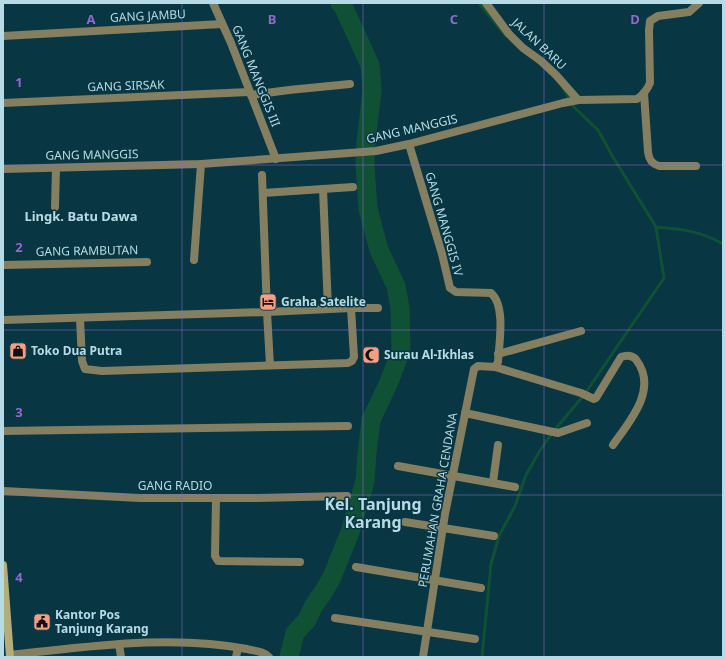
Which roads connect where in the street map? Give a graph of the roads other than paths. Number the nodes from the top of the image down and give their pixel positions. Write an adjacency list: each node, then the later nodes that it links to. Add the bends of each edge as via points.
1 (213, 3): 4 (street, GANG MANGGIS III)
2 (486, 3): 9 (street, JALAN BARU, via 509,34 556,75)
3 (700, 3): 7 (street, via 690,12 658,16 650,21 650,83)
4 (222, 24): 5 (street, GANG JAMBU); 8 (street, GANG MANGGIS III)
5 (3, 36)
6 (350, 84): 8 (street, GANG SIRSAK)
7 (644, 93): 9 (street, GANG MANGGIS, via 633,100); 14 (street, via 650,160 659,166)
8 (250, 94): 10 (street, GANG SIRSAK); 12 (street, GANG MANGGIS III)
9 (575, 101): 11 (street, GANG MANGGIS)
10 (3, 103)
11 (409, 144): 12 (street, GANG MANGGIS, via 376,151); 32 (street, GANG MANGGIS IV, via 450,288 456,292 491,293 497,301 500,318)
12 (276, 158): 13 (street, GANG MANGGIS)
13 (201, 164): 15 (street, GANG MANGGIS); 22 (street)
14 (696, 166)
15 (56, 168): 16 (street, GANG MANGGIS); 21 (street)
16 (3, 169)
17 (262, 175): 20 (street)
18 (353, 187): 19 (street)
19 (323, 189): 20 (street); 25 (street)
20 (264, 192): 28 (street)
21 (55, 207)
22 (194, 260)
23 (147, 262): 24 (street, GANG RAMBUTAN)
24 (3, 265)
25 (328, 308): 26 (street); 28 (street)
26 (351, 308): 27 (street); 33 (street, via 354,357 351,362)
27 (378, 308)
28 (266, 312): 29 (street); 33 (street)
29 (80, 318): 30 (street); 33 (street, via 82,361 88,370)
30 (3, 320)
31 (581, 332): 32 (street)
32 (498, 354): 34 (street, GANG MANGGIS IV)
33 (270, 365)
34 (495, 367): 35 (street, PERUMAHAN GRAHA CENDANA, via 478,366 474,370); 40 (street, via 594,399 621,357 631,356 637,360 643,373 643,393 640,405)
35 (465, 413): 36 (street, via 558,433); 42 (street, PERUMAHAN GRAHA CENDANA)
36 (587, 423)
37 (348, 426): 38 (street)
38 (3, 431)
39 (498, 444): 43 (street)
40 (614, 446)
41 (398, 466): 42 (street)
42 (453, 476): 43 (street); 49 (street, PERUMAHAN GRAHA CENDANA)
43 (493, 482): 44 (street)
44 (515, 487)
45 (3, 491): 47 (street, GANG RADIO, via 140,498)
46 (347, 496): 47 (street, GANG RADIO)
47 (216, 498): 51 (street, via 215,556 218,561)
48 (405, 522): 49 (street)
49 (443, 528): 50 (street); 54 (street, PERUMAHAN GRAHA CENDANA)
50 (494, 536)
51 (300, 562)
52 (3, 565): 61 (main road)
53 (356, 567): 54 (street)
54 (435, 581): 55 (street); 57 (street, PERUMAHAN GRAHA CENDANA)
55 (481, 588)
56 (335, 618): 57 (street)
57 (428, 632): 58 (street); 65 (street, PERUMAHAN GRAHA CENDANA)
58 (475, 640)
59 (119, 644): 60 (street, via 193,643); 61 (street); 62 (street)
60 (238, 648): 63 (street); 64 (street, via 264,653)
61 (10, 656)
62 (120, 657)
63 (236, 657)
64 (269, 657)
65 (423, 657)

